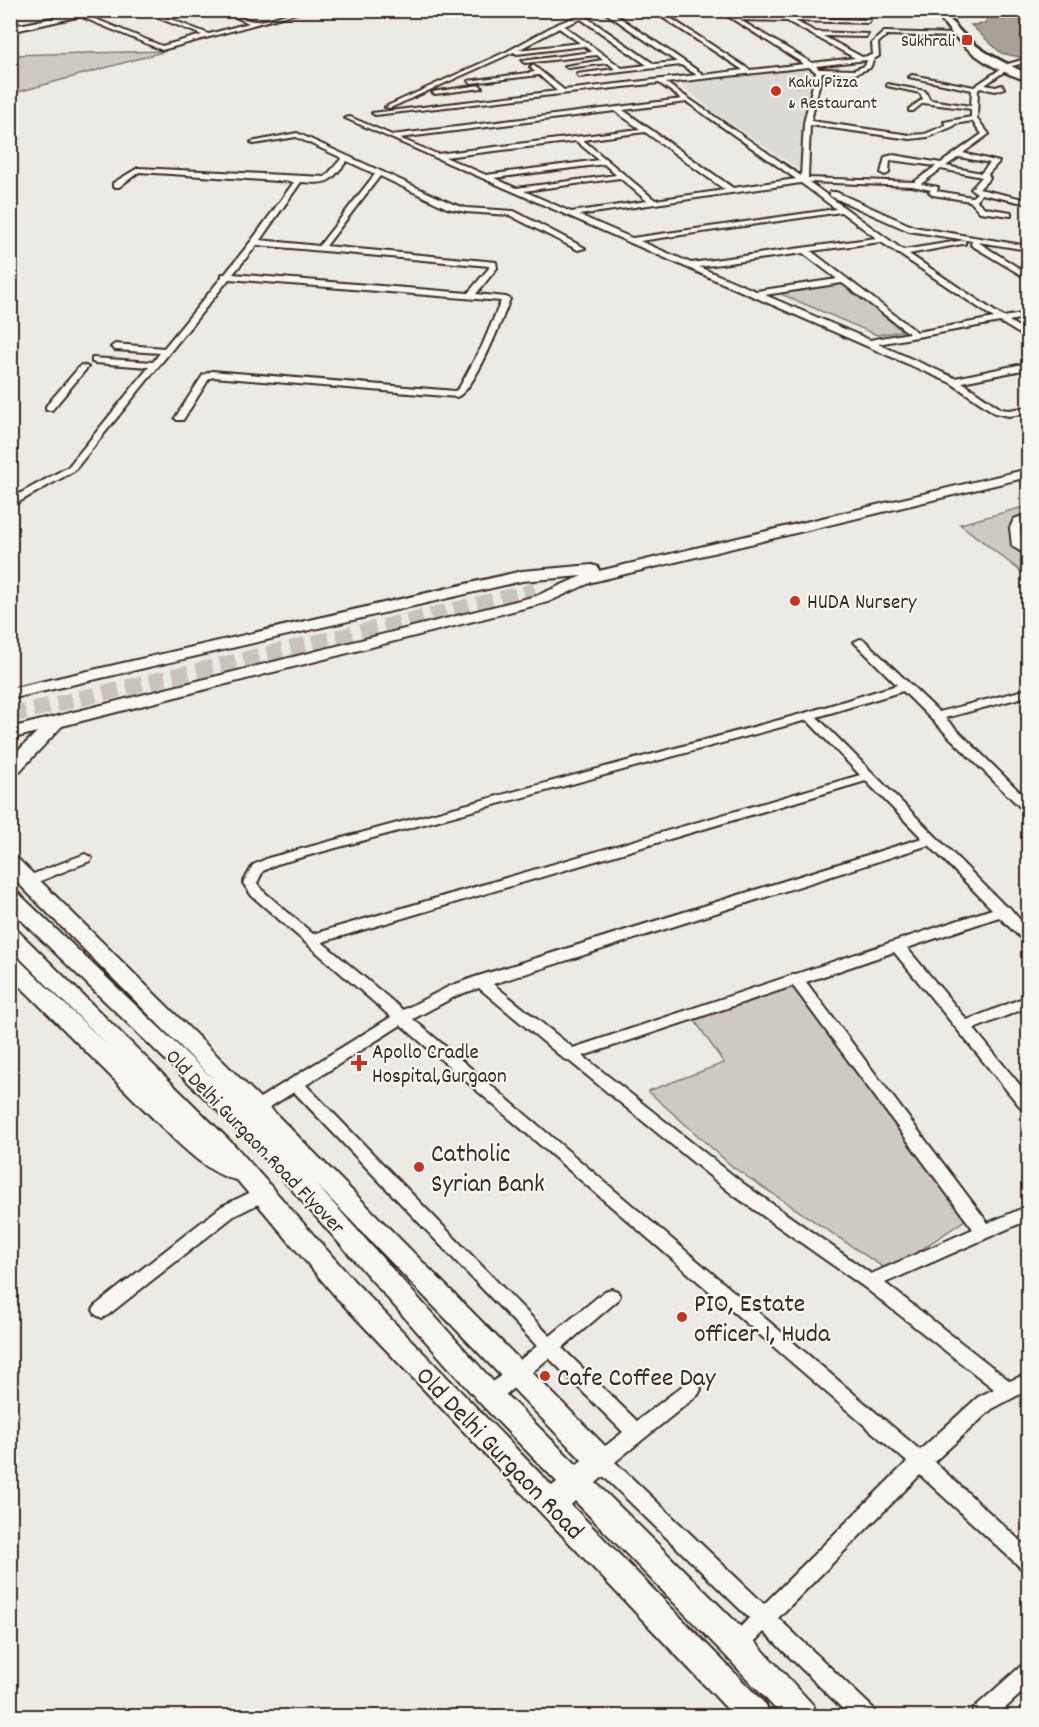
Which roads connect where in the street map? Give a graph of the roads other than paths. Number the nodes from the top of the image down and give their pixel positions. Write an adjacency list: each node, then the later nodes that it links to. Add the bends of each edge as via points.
1 (92, 10): 12 (main road)
2 (104, 10): 12 (main road)
3 (121, 10): 24 (street, via 87,18 160,48)
4 (140, 10): 24 (street)
5 (221, 10): 17 (street)
6 (603, 10): 13 (street); 27 (street)
7 (653, 10): 54 (street)
8 (720, 10): 14 (street)
9 (939, 10): 23 (main road)
10 (946, 10): 50 (main road, via 972,45)
11 (303, 11): 17 (street)
12 (74, 15): 19 (main road); 19 (main road)
13 (580, 16): 18 (street); 31 (street)
14 (733, 18): 15 (street); 51 (street)
15 (788, 19): 16 (street); 20 (street)
16 (868, 21)
17 (256, 24): 24 (street)
18 (559, 25): 25 (street); 32 (street)
19 (10, 27)
20 (815, 34): 21 (street); 36 (street)
21 (843, 34): 22 (street); 36 (street)
22 (866, 34)
23 (953, 35): 40 (street, via 886,33 875,43 876,56); 50 (main road, via 974,51)
24 (209, 36)
25 (574, 36): 26 (street); 33 (street)
26 (563, 37)
27 (644, 37): 29 (street); 46 (street)
28 (552, 38): 32 (street)
29 (634, 38)
30 (625, 39): 31 (street)
31 (615, 40): 49 (street)
32 (530, 41): 35 (street)
33 (586, 44): 34 (street); 37 (street)
34 (564, 47): 35 (street); 38 (street)
35 (511, 52): 43 (street); 45 (street)
36 (848, 52): 41 (street)
37 (599, 53): 38 (street); 44 (street)
38 (575, 55): 39 (street)
39 (555, 57): 43 (street); 48 (street)
40 (871, 58): 41 (street); 51 (street, via 868,67 860,72)
41 (861, 59): 51 (street)
42 (1029, 60): 50 (street)
43 (525, 61): 55 (street)
44 (610, 61): 48 (street); 52 (street)
45 (490, 62): 47 (street); 56 (street)
46 (682, 63): 49 (street); 60 (street)
47 (497, 66)
48 (568, 66): 57 (street)
49 (652, 66): 52 (street)
50 (1008, 66): 59 (main road); 67 (street)
51 (814, 67): 54 (street); 79 (street, via 818,75)
52 (621, 70): 57 (street)
53 (504, 71): 58 (street)
54 (750, 72): 60 (street)
55 (540, 73): 58 (street); 70 (street)
56 (462, 74): 62 (street); 69 (street)
57 (579, 75): 68 (street)
58 (510, 76): 62 (street)
59 (1029, 76)
60 (703, 77): 63 (street)
61 (912, 77): 67 (street)
62 (471, 81): 65 (street)
63 (661, 82): 68 (street); 72 (street)
64 (889, 85): 73 (street, via 923,92)
65 (480, 87): 69 (street); 71 (street)
66 (1002, 87): 67 (street)
67 (977, 88): 74 (street)
68 (598, 89): 70 (street)
69 (421, 93): 77 (street)
70 (563, 93): 71 (street)
71 (498, 100): 77 (street)
72 (688, 100): 75 (street); 95 (street)
73 (927, 101): 74 (street); 76 (street)
74 (975, 108): 78 (street)
75 (617, 109): 80 (street); 81 (street)
76 (912, 110)
77 (369, 114): 81 (street, via 348,118)
78 (974, 119): 79 (street, via 946,123 952,125 925,136); 84 (street, via 986,134)
79 (807, 123): 95 (street, via 802,177)
80 (646, 130): 82 (street); 99 (street)
81 (393, 136): 85 (street)
82 (577, 138): 85 (street); 87 (street)
83 (254, 142): 86 (street, via 297,135)
84 (956, 154): 88 (street); 91 (street, via 995,162)
85 (437, 156): 93 (street)
86 (346, 158): 89 (street); 94 (street, via 325,181)
87 (604, 162): 92 (street); 93 (street)
88 (940, 166): 90 (street, via 893,157 887,158); 91 (street); 96 (street)
89 (379, 173): 113 (street); 114 (street, via 458,209 510,213)
90 (885, 173)
91 (983, 175): 100 (street, via 987,176 975,189)
92 (621, 176): 98 (street); 103 (street)
93 (484, 177): 98 (street)
94 (299, 180): 97 (street, via 138,170); 112 (street)
95 (805, 183): 96 (street); 99 (street); 105 (street); 111 (street, via 898,225)
96 (913, 184): 101 (street)
97 (116, 185)
98 (515, 190): 106 (street)
99 (730, 190): 103 (street)
100 (982, 192): 101 (street); 102 (street)
101 (974, 200): 107 (street, via 983,210)
102 (1018, 200): 104 (street); 107 (street)
103 (653, 202): 106 (street)
104 (1029, 202)
105 (843, 210): 109 (street); 110 (street)
106 (569, 214): 110 (street)
107 (1008, 214): 108 (street)
108 (990, 223)
109 (884, 239): 116 (street); 117 (street)
110 (630, 240): 118 (street)
111 (971, 240): 115 (street); 117 (street); 120 (street)
112 (255, 242): 113 (street); 121 (street)
113 (321, 248): 125 (street, via 493,264)
114 (581, 248)
115 (1029, 248)
116 (803, 249): 118 (street); 123 (street)
117 (902, 253): 127 (street)
118 (688, 266): 124 (street)
119 (1029, 269): 120 (street)
120 (1019, 270): 122 (street)
121 (225, 276): 125 (street); 132 (street)
122 (1029, 277)
123 (844, 280): 124 (street); 128 (street)
124 (753, 294): 130 (street)
125 (470, 296): 140 (street, via 506,299 460,393 212,374 206,377)
126 (1029, 315): 127 (street)
127 (1003, 320): 128 (street); 129 (street)
128 (916, 336): 130 (street)
129 (1029, 337)
130 (869, 343): 137 (street)
131 (115, 347): 132 (street)
132 (165, 351): 134 (street)
133 (95, 360): 134 (street)
134 (153, 365): 143 (street, via 71,469)
135 (1029, 366): 137 (street)
136 (84, 367): 138 (street)
137 (954, 381): 139 (street, via 998,411)
138 (49, 408)
139 (1029, 410)
140 (180, 418)
141 (1029, 463): 146 (main road)
142 (1029, 473): 146 (main road)
143 (10, 504)
144 (1029, 517): 145 (street, via 1018,521 1015,528 1017,546)
145 (1029, 553)
146 (584, 576): 147 (main road); 149 (main road, via 522,576); 156 (main road, via 542,599)
147 (533, 588)
148 (860, 642): 151 (street)
149 (85, 679): 150 (main road); 153 (main road)
150 (10, 680)
151 (903, 687): 154 (street); 155 (street)
152 (1029, 692): 155 (street)
153 (10, 694)
154 (809, 716): 159 (street); 169 (street, via 260,865 251,874 250,883)
155 (935, 717): 160 (street)
156 (64, 721): 157 (main road); 158 (main road, via 36,741)
157 (10, 735)
158 (10, 771)
159 (867, 777): 161 (street); 169 (street)
160 (1027, 804)
161 (930, 840): 166 (street); 173 (street)
162 (85, 858): 164 (street)
163 (10, 863): 164 (main road)
164 (28, 881): 180 (main road)
165 (10, 897): 192 (main road, Old Delhi Gurgaon Road Flyover, via 258,1136)
166 (1004, 910): 168 (street); 170 (street)
167 (10, 935): 181 (main road, Old Delhi Gurgaon Road Flyover)
168 (1029, 937)
169 (311, 940): 175 (street)
170 (898, 947): 172 (street); 176 (street)
171 (10, 963): 181 (main road, via 199,1148)
172 (795, 978): 177 (street); 183 (street)
173 (480, 981): 175 (street); 177 (street)
174 (1029, 1001): 176 (street)
175 (403, 1017): 178 (street); 195 (street)
176 (964, 1027): 179 (street)
177 (569, 1055): 184 (street, via 738,1189)
178 (297, 1084): 180 (street); 187 (street)
179 (1029, 1105)
180 (256, 1108): 188 (main road)
181 (259, 1187): 186 (street); 197 (main road, Old Delhi Gurgaon Road, via 345,1289)
182 (1029, 1213): 183 (street)
183 (984, 1231): 184 (street)
184 (870, 1282): 191 (street)
185 (611, 1296): 187 (street)
186 (102, 1310)
187 (549, 1347): 188 (street); 193 (street)
188 (514, 1374): 192 (street); 194 (main road)
189 (1029, 1381): 191 (street)
190 (692, 1389): 193 (street)
191 (1008, 1390): 195 (street, via 985,1403)
192 (490, 1396): 196 (main road, Old Delhi Gurgaon Road)
193 (635, 1432): 194 (street)
194 (601, 1461): 196 (main road); 199 (street)
195 (920, 1462): 198 (street); 199 (street)
196 (573, 1483): 197 (main road); 200 (main road, Old Delhi Gurgaon Road)
197 (552, 1504): 202 (main road, Old Delhi Gurgaon Road)
198 (1029, 1562)
199 (766, 1619): 200 (street); 204 (street)
200 (737, 1645): 203 (main road, Old Delhi Gurgaon Road)
201 (1029, 1673): 205 (street)
202 (755, 1716)
203 (802, 1716)
204 (865, 1716)
205 (982, 1716)

